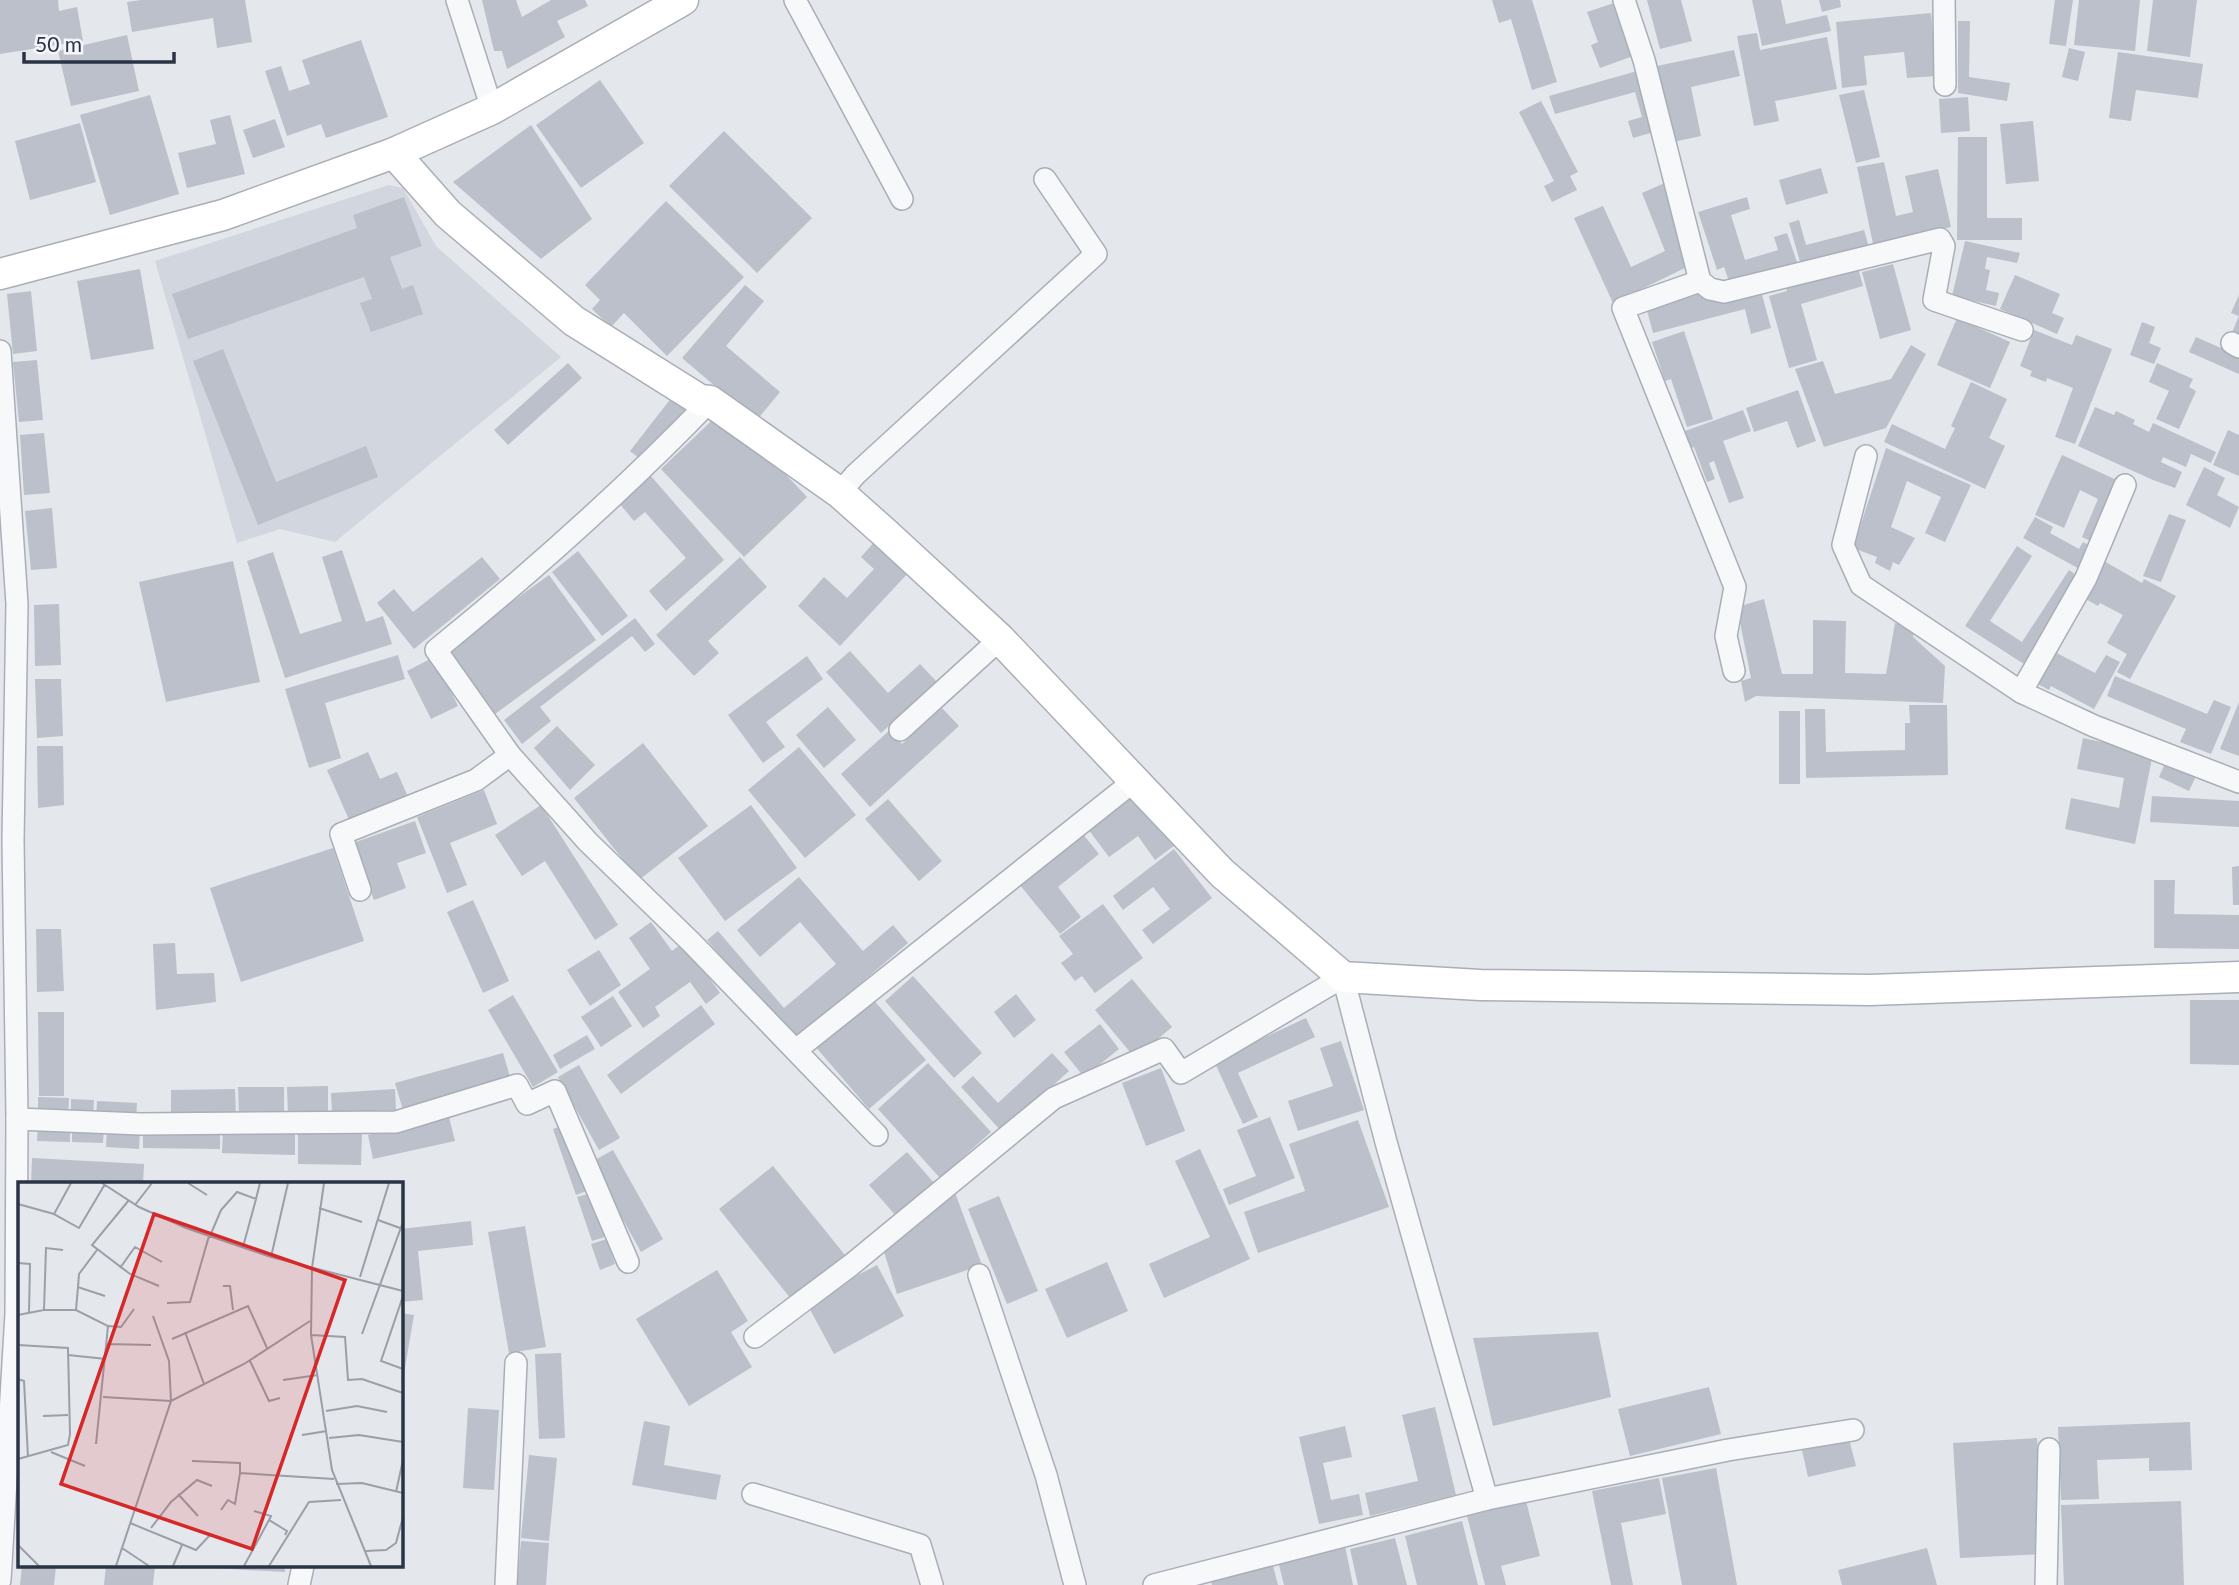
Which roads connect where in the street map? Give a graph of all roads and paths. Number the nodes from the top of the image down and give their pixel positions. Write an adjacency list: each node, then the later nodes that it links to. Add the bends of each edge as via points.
1 (457, 0): 7 (street)
2 (683, 0): 7 (street)
3 (794, 0): 10 (street)
4 (1624, 0): 12 (street, via 1644,60)
5 (1944, 0): 6 (street)
6 (1945, 85)
7 (492, 109): 8 (street)
8 (394, 153): 11 (street, via 223,215); 15 (street, via 448,214 574,321 700,400)
9 (1045, 179): 18 (street, via 1096,254 855,475)
10 (902, 200)
11 (0, 274)
12 (1700, 281): 13 (street, via 1724,292 1940,239 1944,246 1934,300); 21 (street, via 1623,308 1735,587 1726,636)
13 (2022, 330)
14 (0, 351): 19 (street)
15 (710, 401): 18 (street); 24 (street, via 645,468 436,650)
16 (1867, 456): 22 (street, via 1843,545 1861,585)
17 (2125, 485): 22 (street, via 2086,578)
18 (840, 494): 20 (street)
19 (8, 605): 27 (street)
20 (1000, 639): 23 (street); 25 (street)
21 (1734, 671)
22 (2021, 692): 26 (street, via 2094,726)
23 (900, 730)
24 (510, 755): 28 (street, via 475,780 341,834); 31 (street, via 588,842)
25 (1134, 781): 29 (street, via 1222,873); 31 (street)
26 (2239, 782)
27 (7, 840): 32 (street)
28 (360, 890)
29 (1343, 977): 30 (street, via 1480,985 1870,990); 36 (street, via 1181,1073 1164,1049 1054,1098 851,1265); 41 (street)
30 (2239, 977)
31 (796, 1050): 33 (street)
32 (11, 1117): 34 (street, via 141,1124 396,1122 517,1085 527,1104 555,1091); 43 (street, via 16,1314)
33 (877, 1135)
34 (628, 1262)
35 (979, 1275): 46 (street, via 1046,1475)
36 (755, 1337)
37 (516, 1363): 44 (street)
38 (1853, 1430): 41 (street, via 1728,1450)
39 (2049, 1449): 48 (street)
40 (753, 1494): 45 (street, via 920,1545)
41 (1487, 1499): 42 (street)
42 (1199, 1579): 47 (street)
43 (0, 1580)
44 (506, 1585)
45 (932, 1585)
46 (1075, 1585)
47 (1154, 1585)
48 (2046, 1585)

